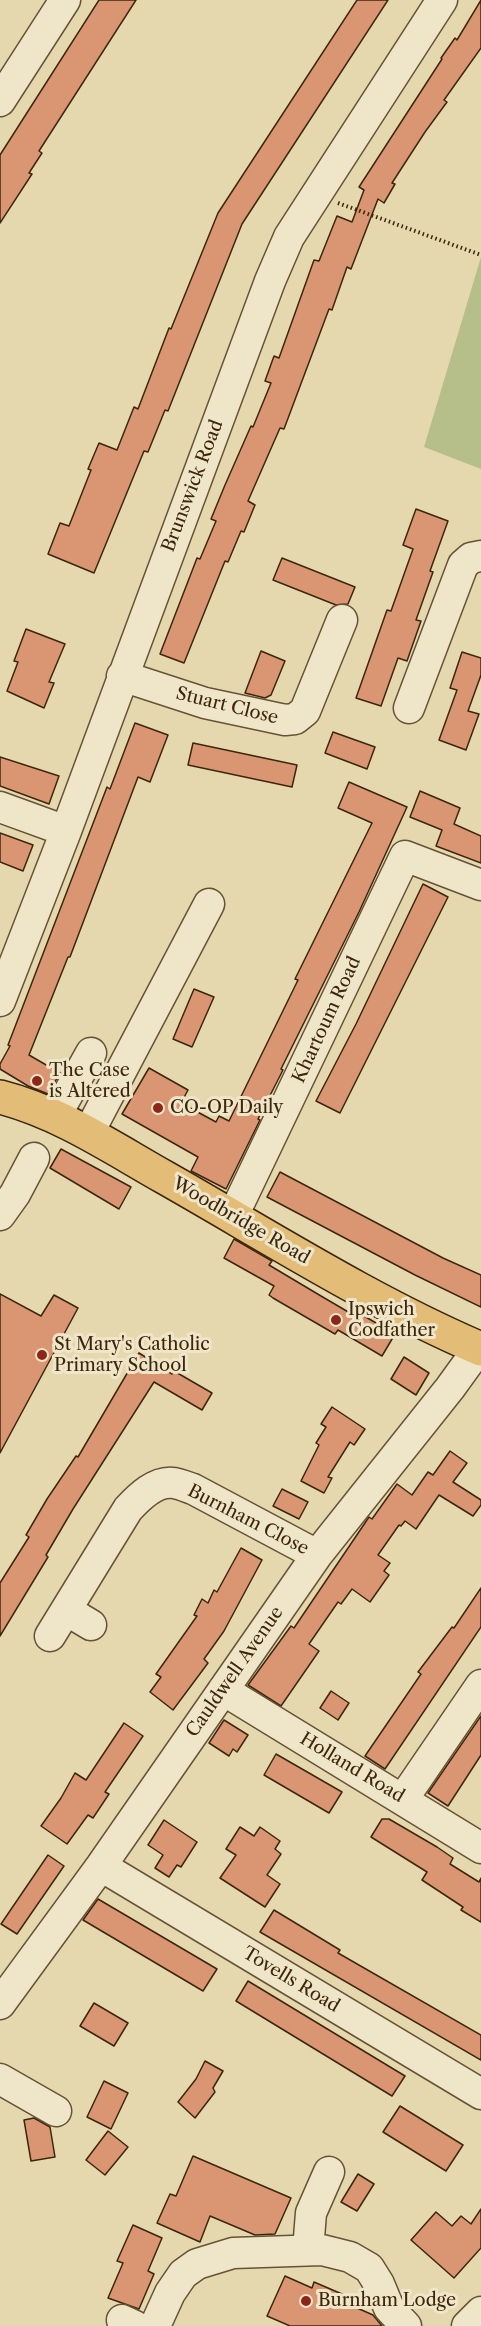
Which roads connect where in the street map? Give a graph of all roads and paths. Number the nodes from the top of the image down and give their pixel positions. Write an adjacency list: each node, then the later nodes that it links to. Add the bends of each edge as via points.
1 (65, 0): 3 (street)
2 (442, 0): 8 (street, Brunswick Road, via 289,237)
3 (0, 101)
4 (330, 200): 5 (path)
5 (481, 255)
6 (481, 556): 9 (street, via 463,565)
7 (342, 620): 8 (street, Stuart Close, via 305,711 295,719 205,703)
8 (122, 676): 11 (street, Brunswick Road)
9 (409, 708)
10 (0, 807): 11 (street)
11 (66, 831): 14 (street, Brunswick Road)
12 (481, 885): 21 (street, Khartoum Road, via 405,856)
13 (209, 904): 18 (street)
14 (0, 1001)
15 (91, 1053): 17 (street)
16 (0, 1097): 17 (main road, Woodbridge Road)
17 (55, 1117): 18 (main road, Woodbridge Road)
18 (88, 1134): 21 (main road, Woodbridge Road)
19 (34, 1158): 20 (street)
20 (0, 1215)
21 (233, 1216): 22 (main road, Woodbridge Road, via 415,1317)
22 (480, 1348): 23 (street, Cauldwell Avenue)
23 (317, 1555): 24 (street, Burnham Close, via 193,1489 172,1482 141,1495 128,1509); 28 (street, Cauldwell Avenue)
24 (66, 1610): 25 (street); 26 (street, Burnham Close)
25 (91, 1625)
26 (50, 1636)
27 (481, 1685): 29 (street)
28 (223, 1690): 29 (street, Holland Road); 31 (street, Cauldwell Avenue)
29 (403, 1799): 30 (street, Holland Road)
30 (481, 1848)
31 (101, 1866): 32 (street, Cauldwell Avenue); 34 (street, Tovells Road)
32 (0, 2004)
33 (0, 2079): 35 (street)
34 (481, 2094)
35 (56, 2111)
36 (329, 2172): 37 (street, via 311,2213)
37 (308, 2250): 38 (street, via 233,2253 197,2264 179,2279); 39 (street, via 350,2257 369,2268 389,2308)
38 (155, 2326)
39 (405, 2326)

